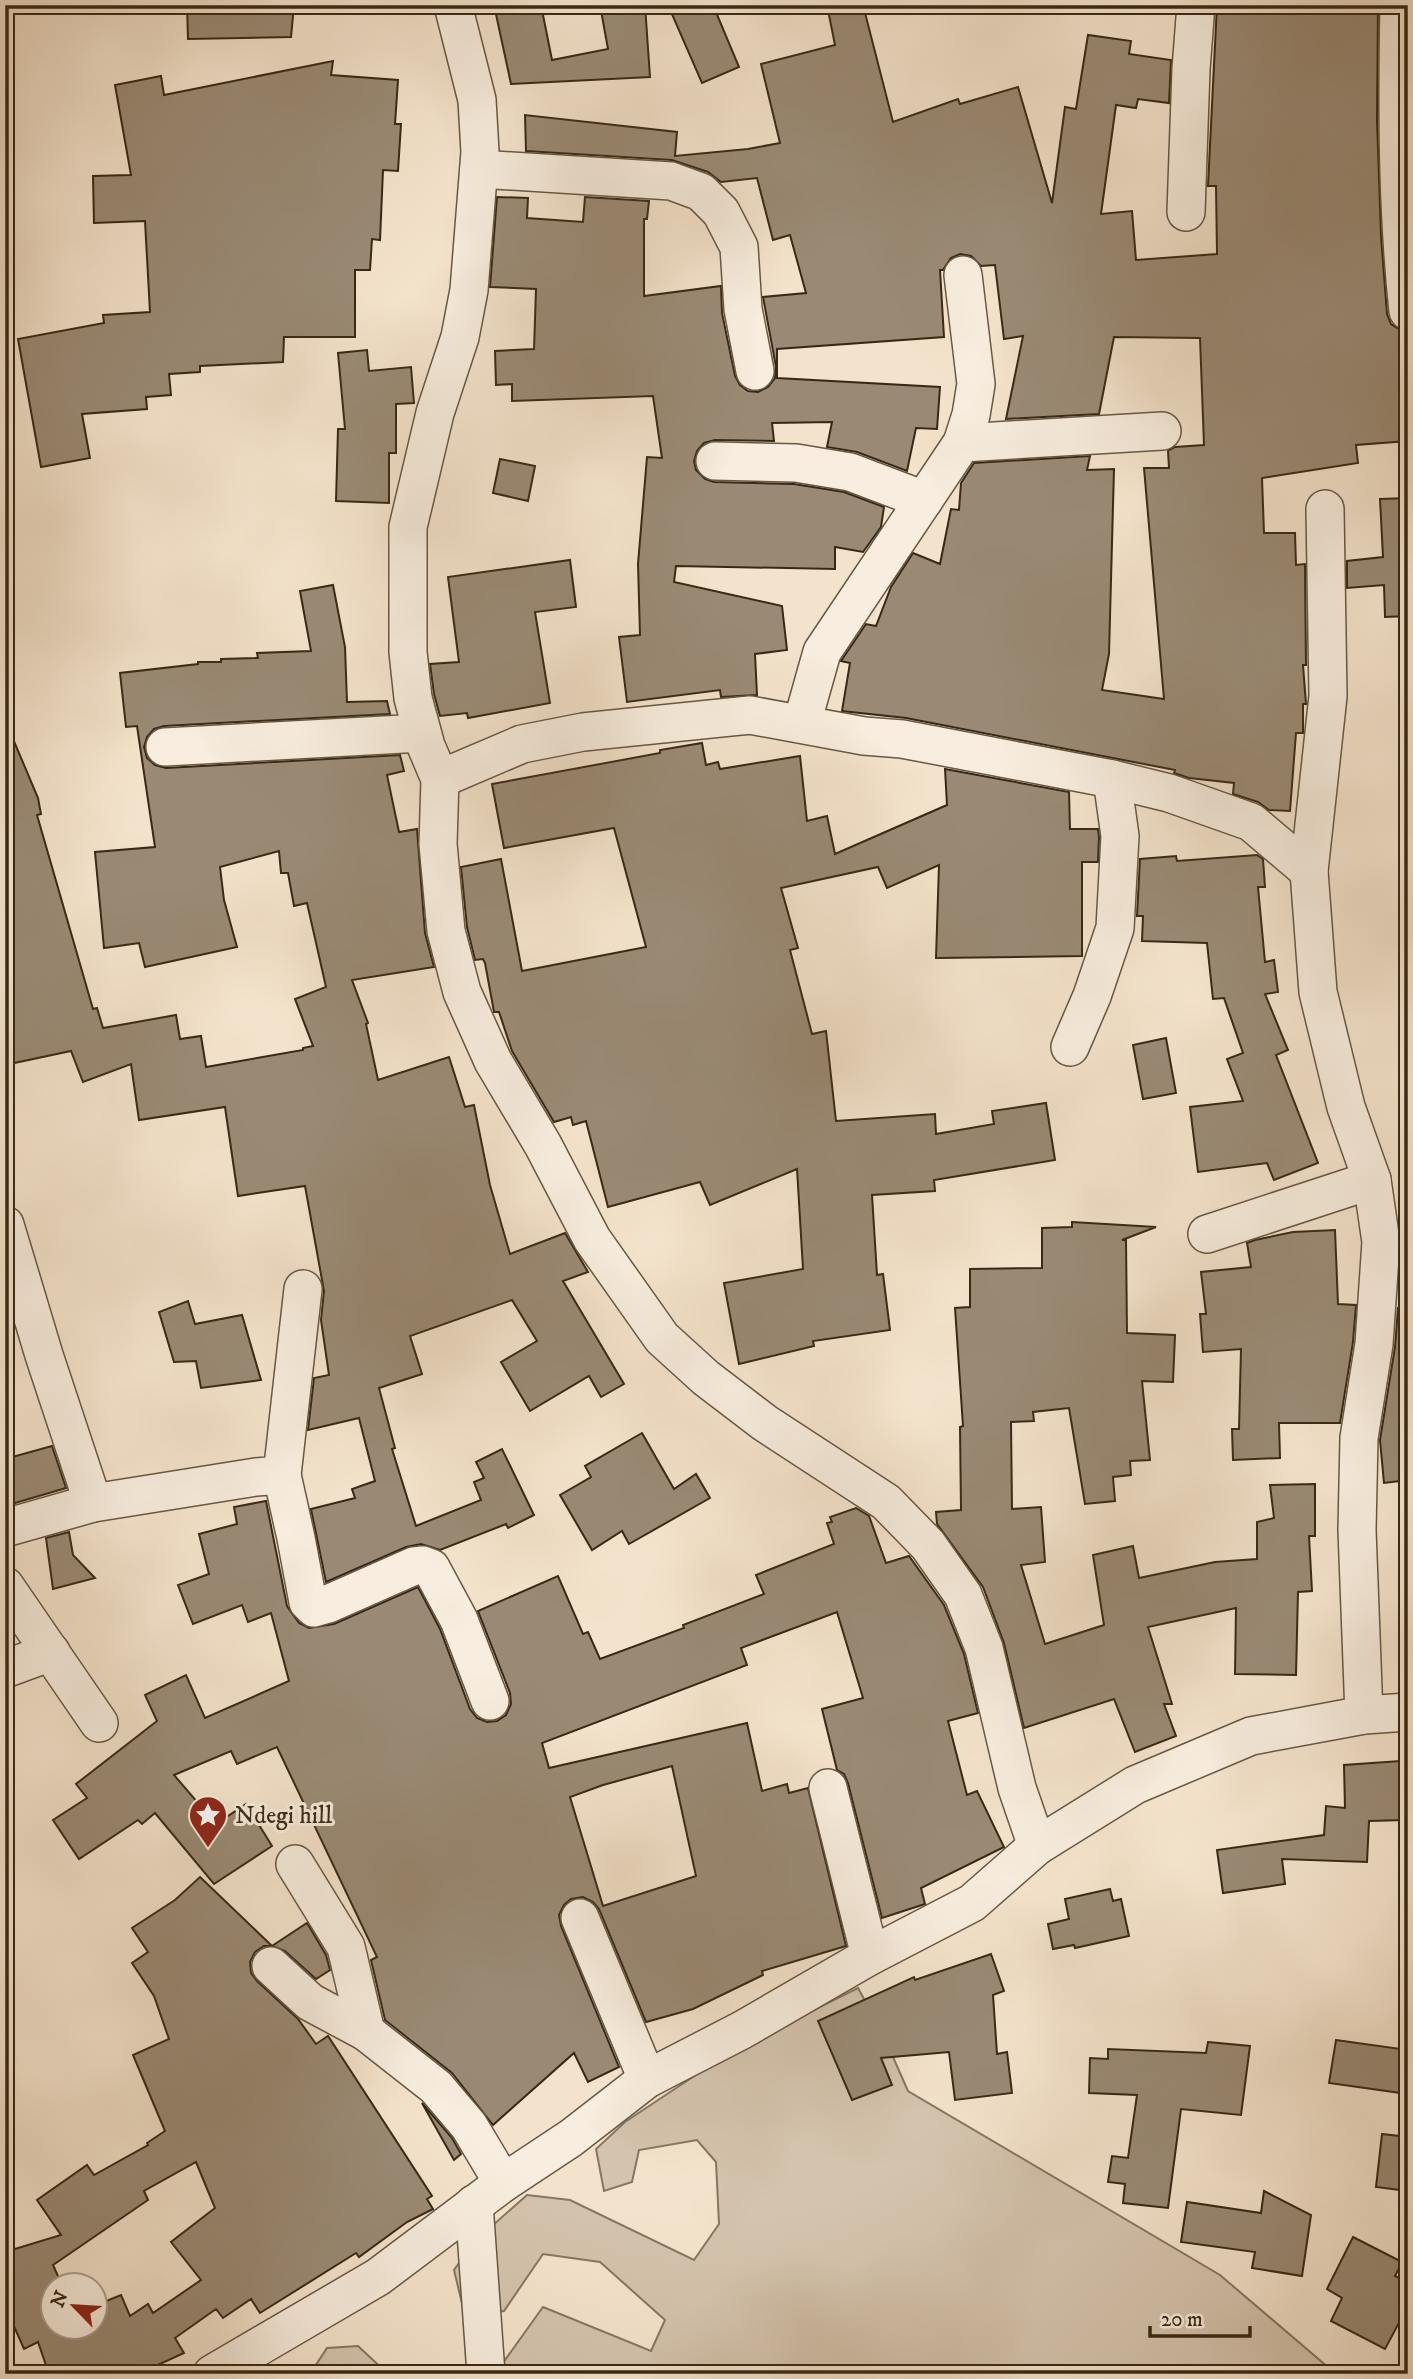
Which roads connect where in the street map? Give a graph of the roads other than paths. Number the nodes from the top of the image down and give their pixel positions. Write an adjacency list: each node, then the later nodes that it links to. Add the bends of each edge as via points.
1 (453, 5): 4 (street, via 477,100)
2 (1196, 5): 5 (street)
3 (1399, 5): 7 (street, via 1401,243)
4 (479, 169): 8 (street, via 671,181 701,192 721,212 739,247 743,310); 15 (street, via 469,290 460,337 435,413 408,527 408,652)
5 (1186, 212)
6 (963, 275): 10 (street, via 976,384)
7 (1408, 311)
8 (755, 371)
9 (1162, 431): 10 (street)
10 (962, 443): 12 (street)
11 (715, 461): 12 (street, via 796,463 850,472)
12 (925, 500): 14 (street, via 822,652)
13 (1325, 509): 19 (street, via 1328,696)
14 (802, 723): 17 (street, via 750,715 583,732 522,744); 18 (street)
15 (422, 733): 16 (street); 17 (street)
16 (165, 747)
17 (440, 779): 36 (street, via 438,844 446,931 462,992 493,1061 592,1239 663,1338 706,1378 765,1423 886,1502 928,1545 963,1595 984,1648 1017,1788)
18 (1112, 779): 19 (street, via 1251,822); 20 (street, via 1120,836 1115,928)
19 (1309, 871): 21 (street, via 1318,992 1346,1107)
20 (1070, 1047)
21 (1372, 1180): 23 (street); 33 (street, via 1381,1242 1374,1344 1359,1438 1357,1530)
22 (5, 1225): 26 (street)
23 (1207, 1234)
24 (303, 1289): 25 (street)
25 (282, 1475): 26 (street); 31 (street, via 308,1602 314,1608 414,1566 431,1568 459,1620)
26 (93, 1503): 27 (street)
27 (5, 1528)
28 (5, 1586): 29 (street)
29 (51, 1652): 30 (street); 34 (street)
30 (5, 1669)
31 (490, 1702)
32 (1408, 1712): 33 (street)
33 (1364, 1716): 36 (street, via 1251,1736 1135,1784)
34 (99, 1723)
35 (828, 1787): 39 (street)
36 (1037, 1846): 39 (street, via 972,1903)
37 (295, 1864): 41 (street, via 346,1947)
38 (580, 1918): 42 (street)
39 (870, 1956): 42 (street, via 742,2031)
40 (271, 1966): 41 (street, via 310,2002)
41 (366, 2032): 43 (street, via 436,2087 469,2126)
42 (647, 2079): 43 (street)
43 (503, 2183): 44 (street)
44 (474, 2204): 45 (street, via 378,2277); 46 (street)
45 (212, 2374)
46 (486, 2374)

